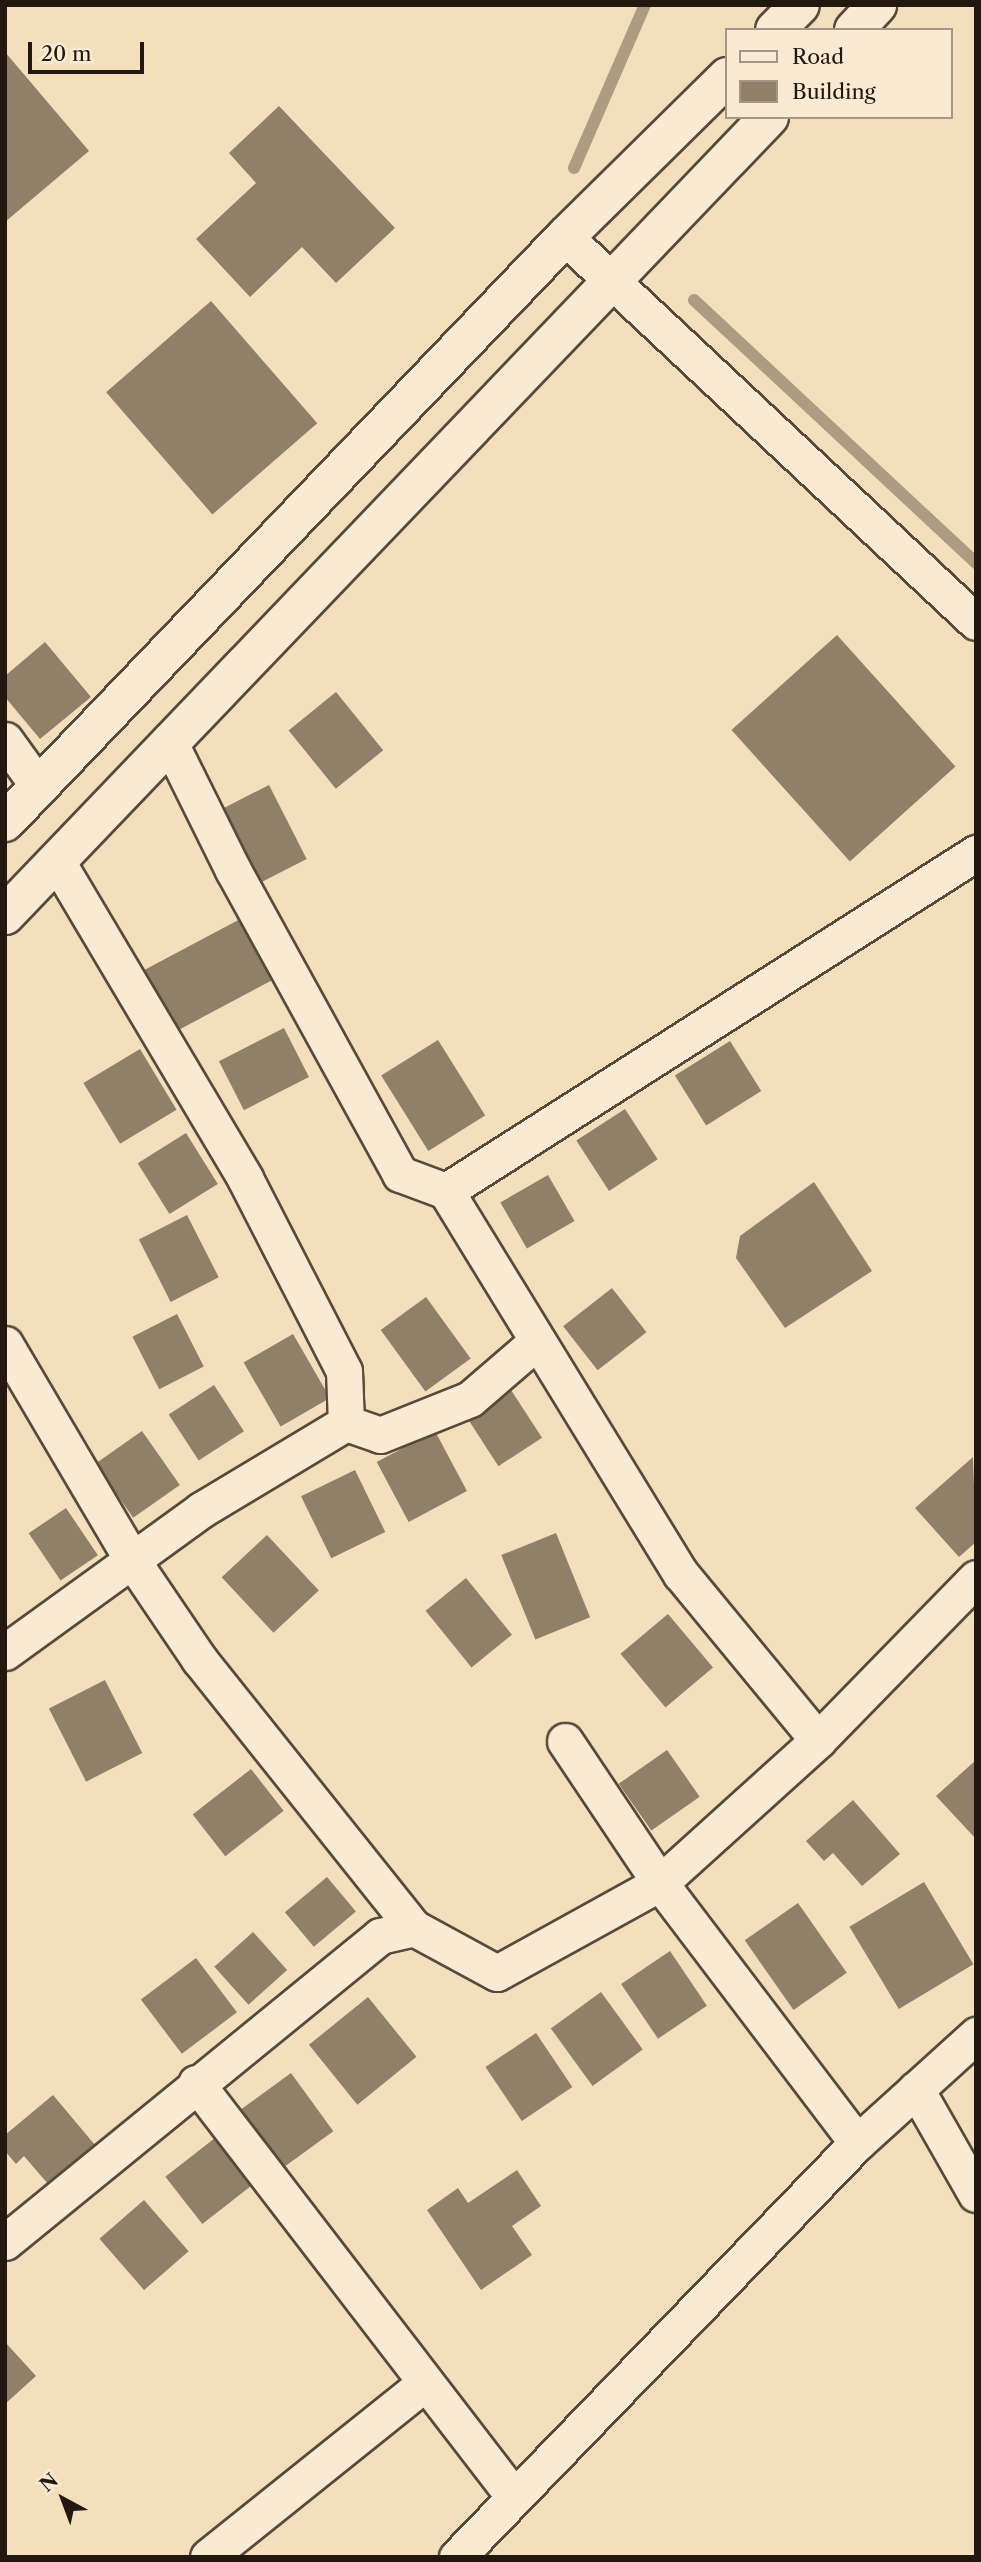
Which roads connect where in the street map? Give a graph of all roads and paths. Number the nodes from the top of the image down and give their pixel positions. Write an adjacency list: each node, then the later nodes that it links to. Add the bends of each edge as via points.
1 (800, 5): 3 (main road)
2 (877, 5): 4 (main road)
3 (777, 28)
4 (856, 28)
5 (726, 78): 7 (main road)
6 (767, 119): 8 (main road)
7 (565, 237): 8 (street); 12 (main road)
8 (611, 282): 9 (street); 11 (main road)
9 (976, 622)
10 (5, 740): 12 (street)
11 (169, 740): 15 (main road); 17 (street, via 233,870 400,1174)
12 (39, 787): 13 (main road)
13 (5, 822)
14 (976, 853): 17 (street)
15 (57, 862): 16 (main road); 20 (street, via 245,1178 344,1371)
16 (5, 915)
17 (446, 1192): 18 (street)
18 (536, 1342): 20 (street, via 470,1399 380,1435); 24 (street, via 681,1574)
19 (5, 1344): 21 (street)
20 (346, 1423): 21 (street, via 201,1510)
21 (132, 1560): 23 (street); 27 (street, via 199,1659)
22 (976, 1578): 24 (street)
23 (5, 1652)
24 (818, 1740): 26 (street)
25 (565, 1741): 26 (street)
26 (660, 1883): 27 (street, via 497,1973); 31 (street)
27 (414, 1928): 29 (street, via 380,1936)
28 (976, 2035): 30 (street)
29 (196, 2083): 33 (street); 34 (street)
30 (916, 2089): 31 (street); 32 (street)
31 (858, 2143): 35 (street)
32 (976, 2194)
33 (5, 2242)
34 (425, 2383): 35 (street); 36 (street)
35 (514, 2497): 37 (street)
36 (208, 2557)
37 (457, 2557)

